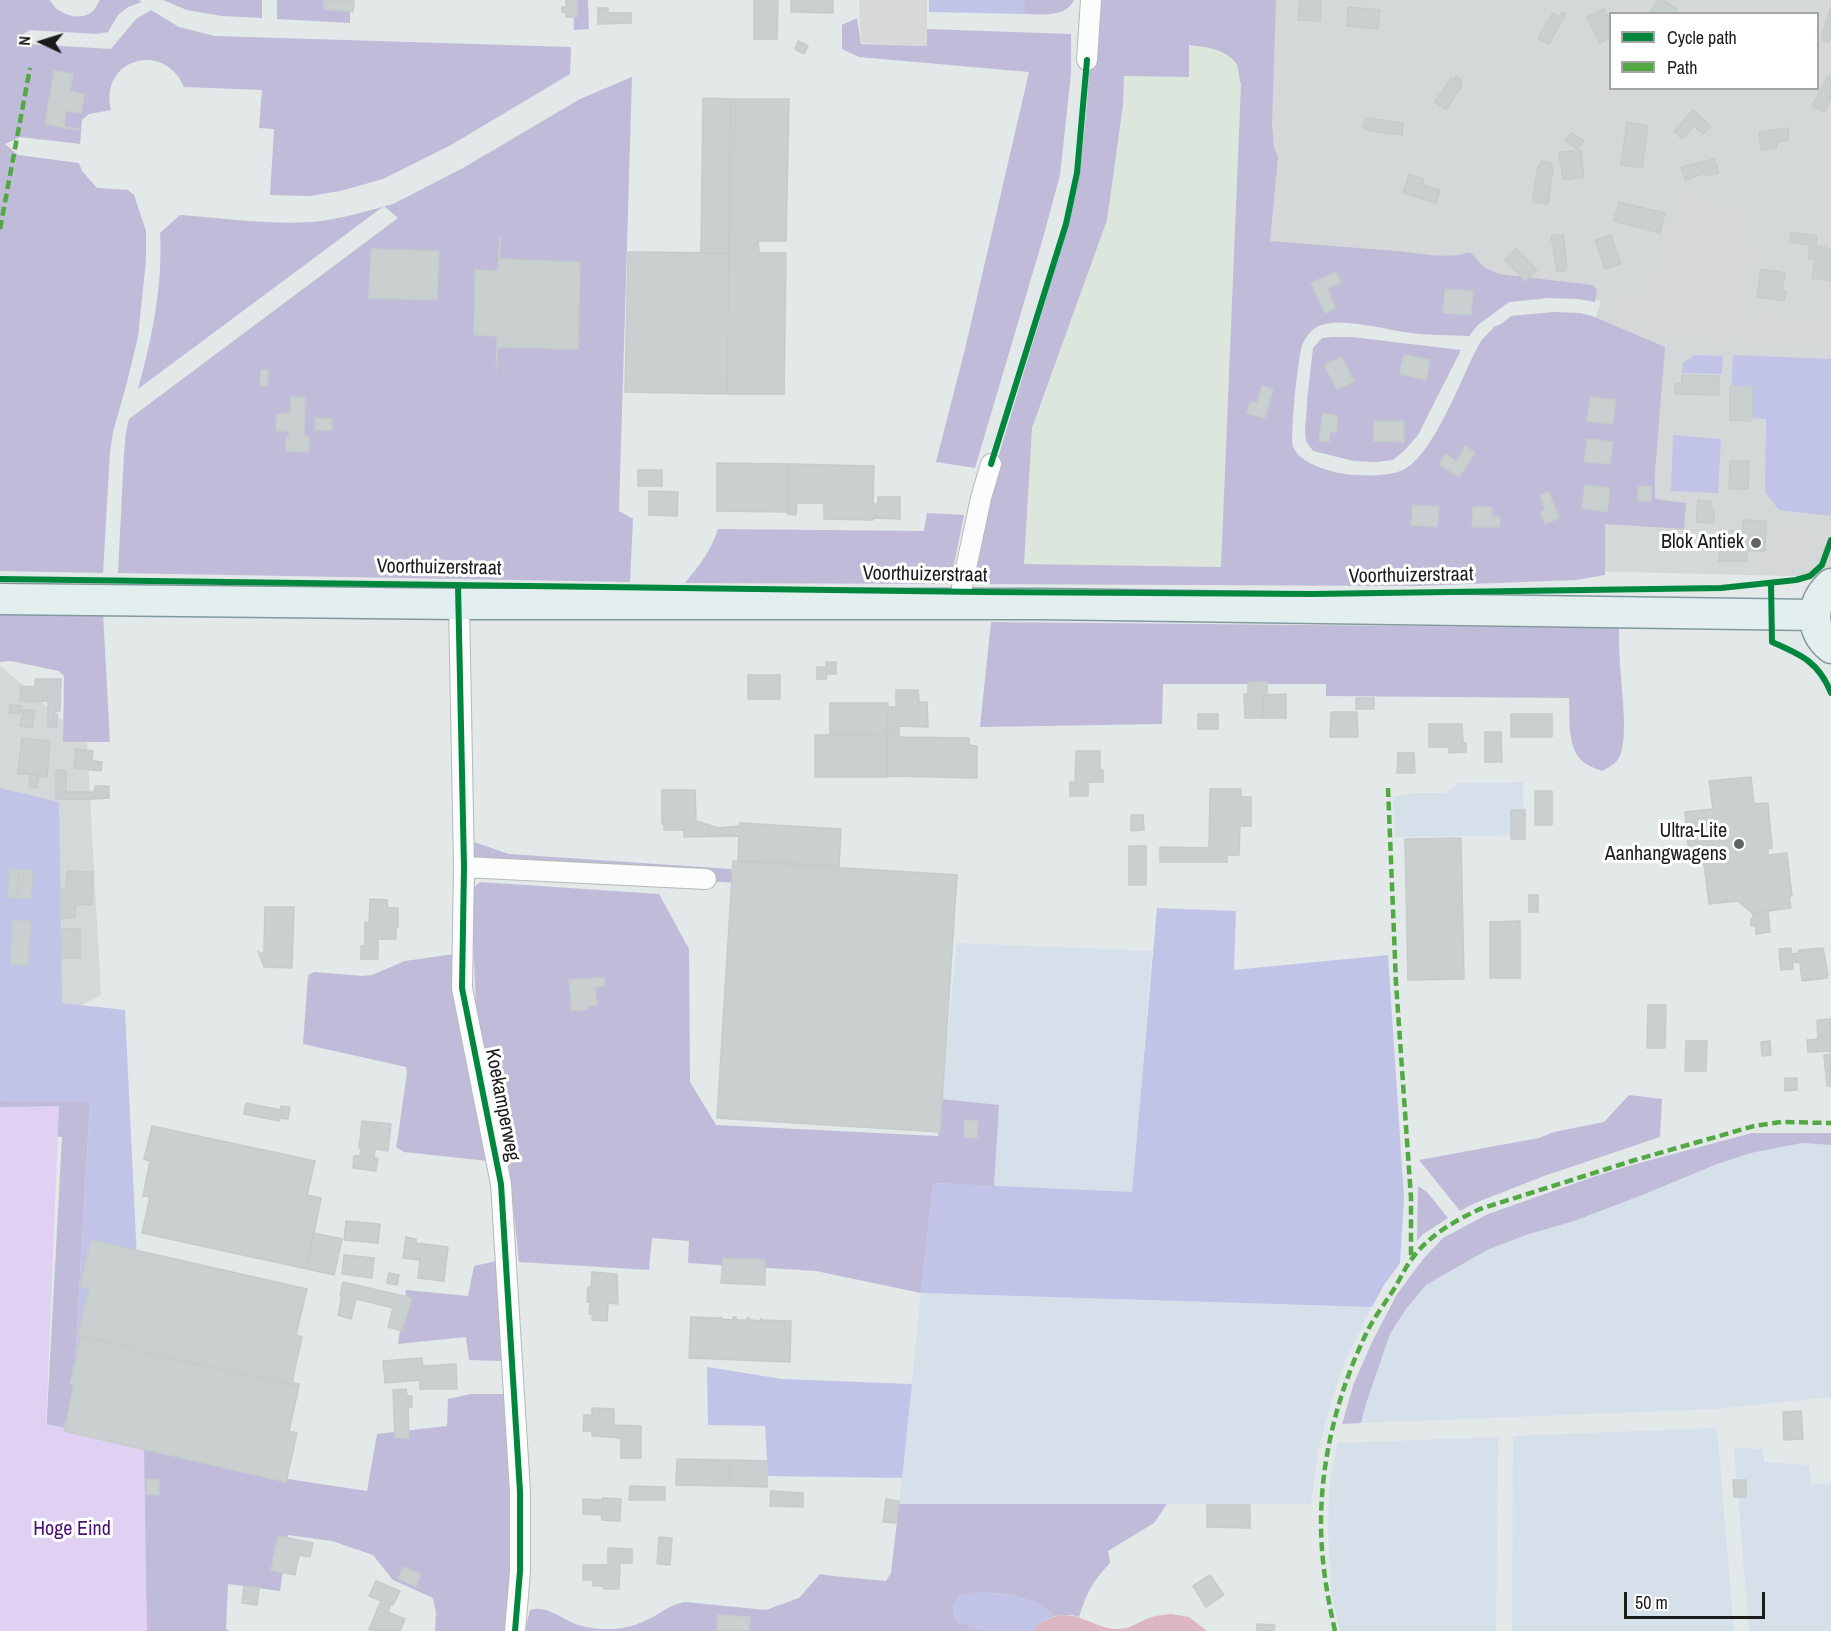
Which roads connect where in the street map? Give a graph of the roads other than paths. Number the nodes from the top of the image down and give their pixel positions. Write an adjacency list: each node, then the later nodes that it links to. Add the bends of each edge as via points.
1 (1091, 0): 2 (street)
2 (1088, 60)
3 (991, 464): 7 (street, Voorthuizerstraat)
4 (1831, 584): 8 (main road, via 1816,603)
5 (0, 599): 6 (main road, Voorthuizerstraat)
6 (459, 604): 7 (main road, Voorthuizerstraat); 10 (street, Koekamperweg)
7 (961, 604): 8 (main road, Voorthuizerstraat)
8 (1814, 615): 9 (main road, via 1818,632)
9 (1831, 648)
10 (464, 867): 11 (street); 12 (street, Koekamperweg, via 462,988 501,1184 520,1492)
11 (706, 879)
12 (515, 1631)

